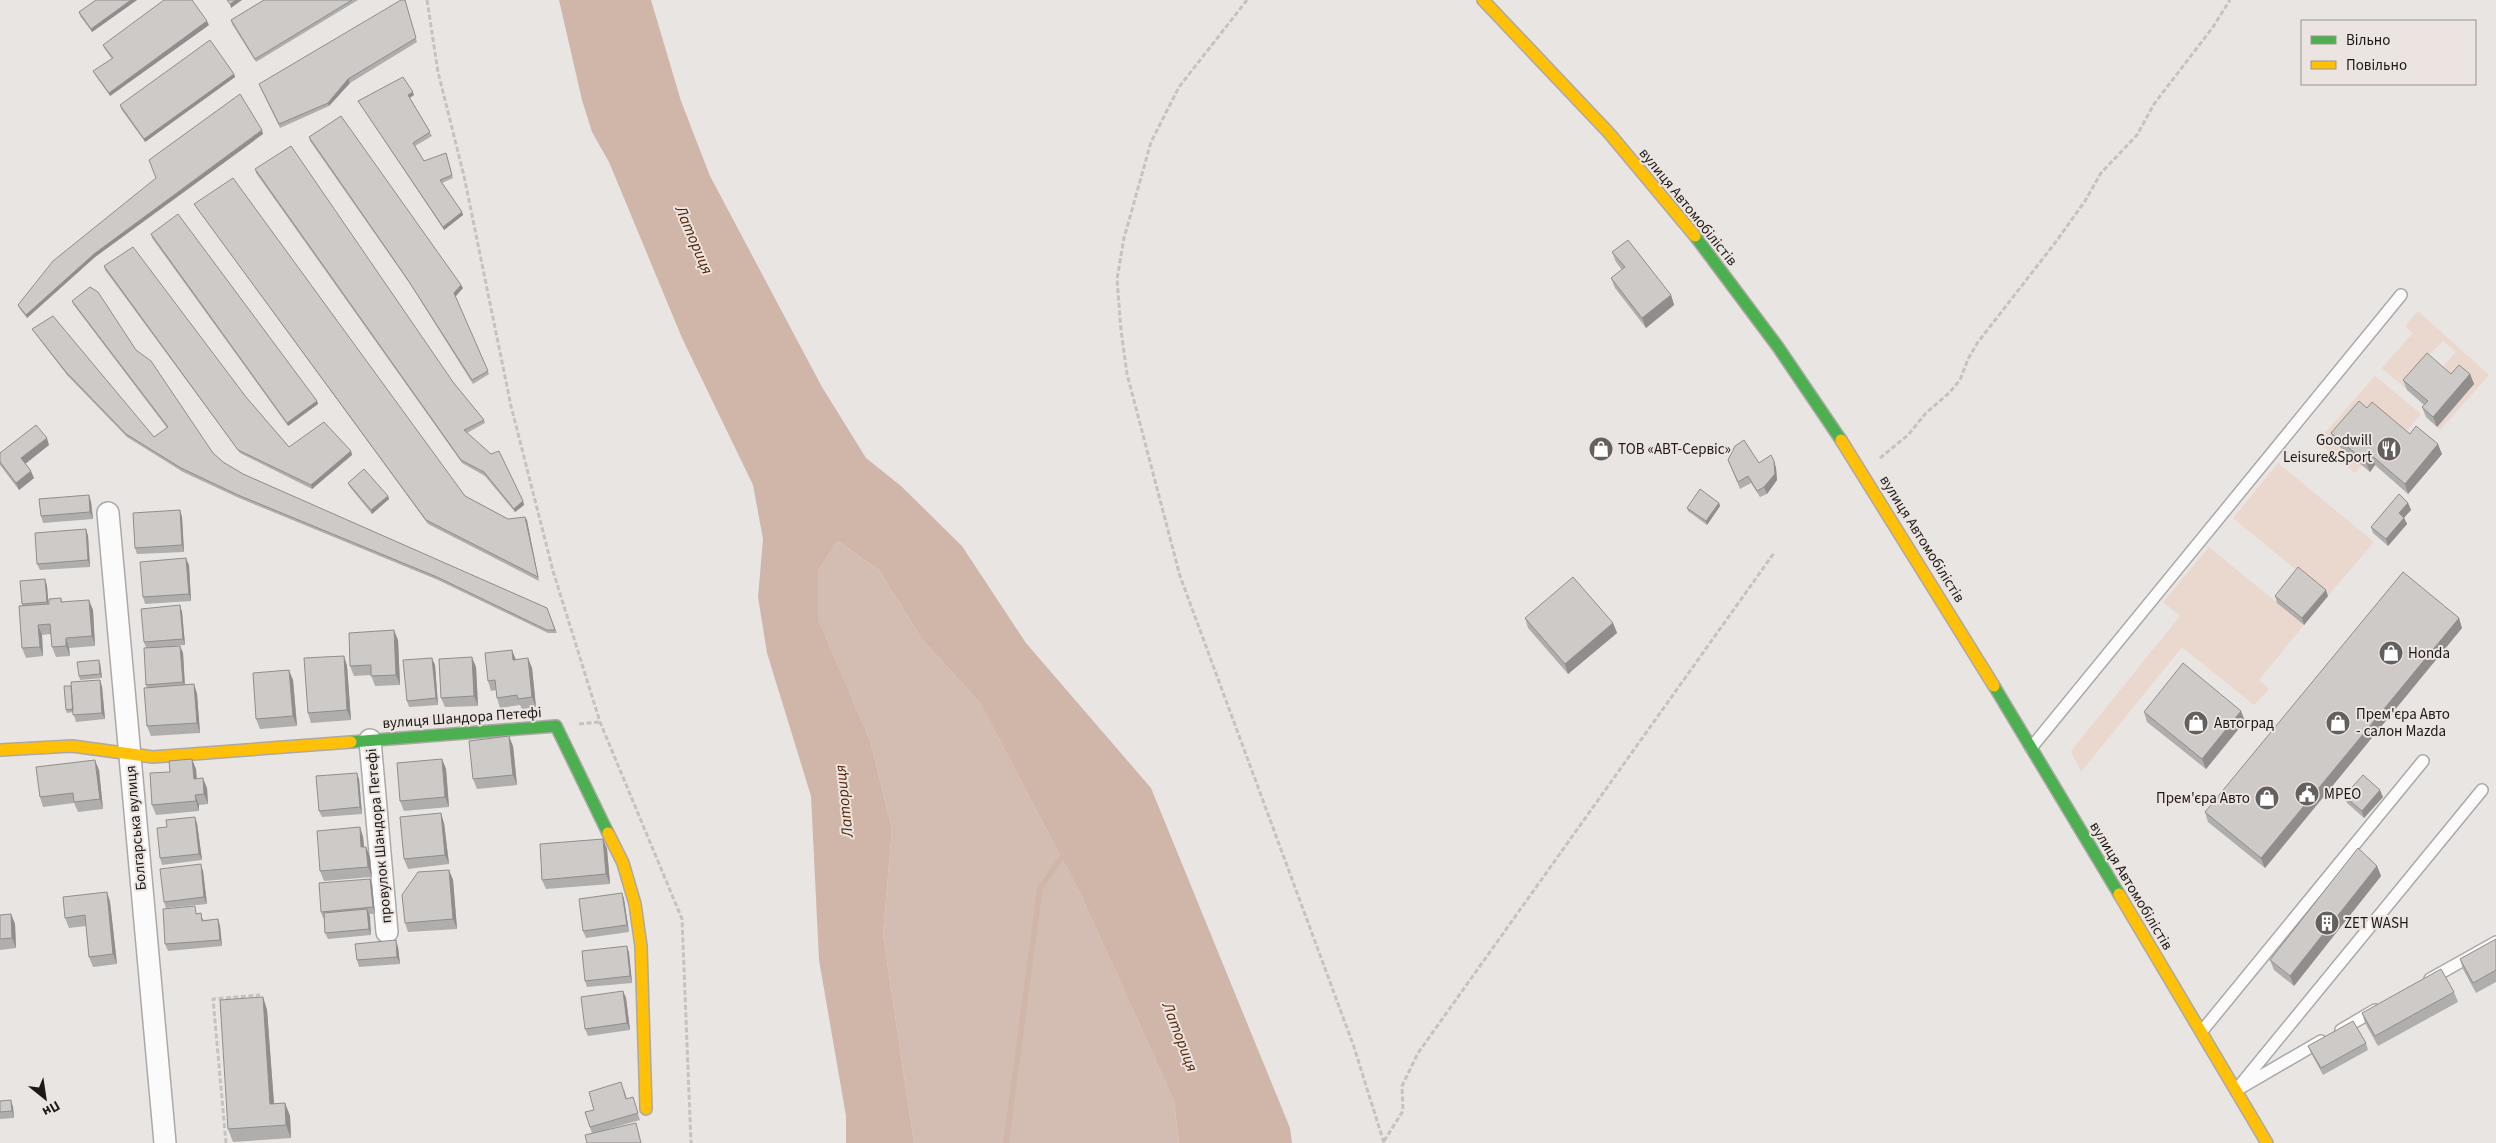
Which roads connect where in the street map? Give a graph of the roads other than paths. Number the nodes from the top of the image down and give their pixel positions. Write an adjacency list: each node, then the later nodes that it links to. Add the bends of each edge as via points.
1 (1483, 0): 5 (main road, вулиця Автомобілістів, via 1607,131 1680,215 1775,342 1864,474)
2 (2401, 295): 5 (lane)
3 (108, 513): 7 (street, Болгарська вулиця)
4 (370, 740): 7 (main road, вулиця Шандора Петефі, via 153,756); 10 (street, провулок Шандора Петефі); 16 (main road, вулиця Шандора Петефі, via 556,726 623,863 635,904 641,946)
5 (2031, 748): 14 (main road, вулиця Автомобілістів)
6 (0, 750): 7 (main road, вулиця Шандора Петефі, via 72,746)
7 (129, 753): 18 (street, Болгарська вулиця)
8 (2423, 761): 14 (lane)
9 (2482, 790): 15 (lane)
10 (387, 932)
11 (2496, 942): 12 (lane)
12 (2418, 986)
13 (2383, 1006): 15 (lane)
14 (2201, 1032): 15 (main road, вулиця Автомобілістів)
15 (2236, 1090): 17 (main road, вулиця Автомобілістів)
16 (646, 1109)
17 (2262, 1141)
18 (165, 1143)

